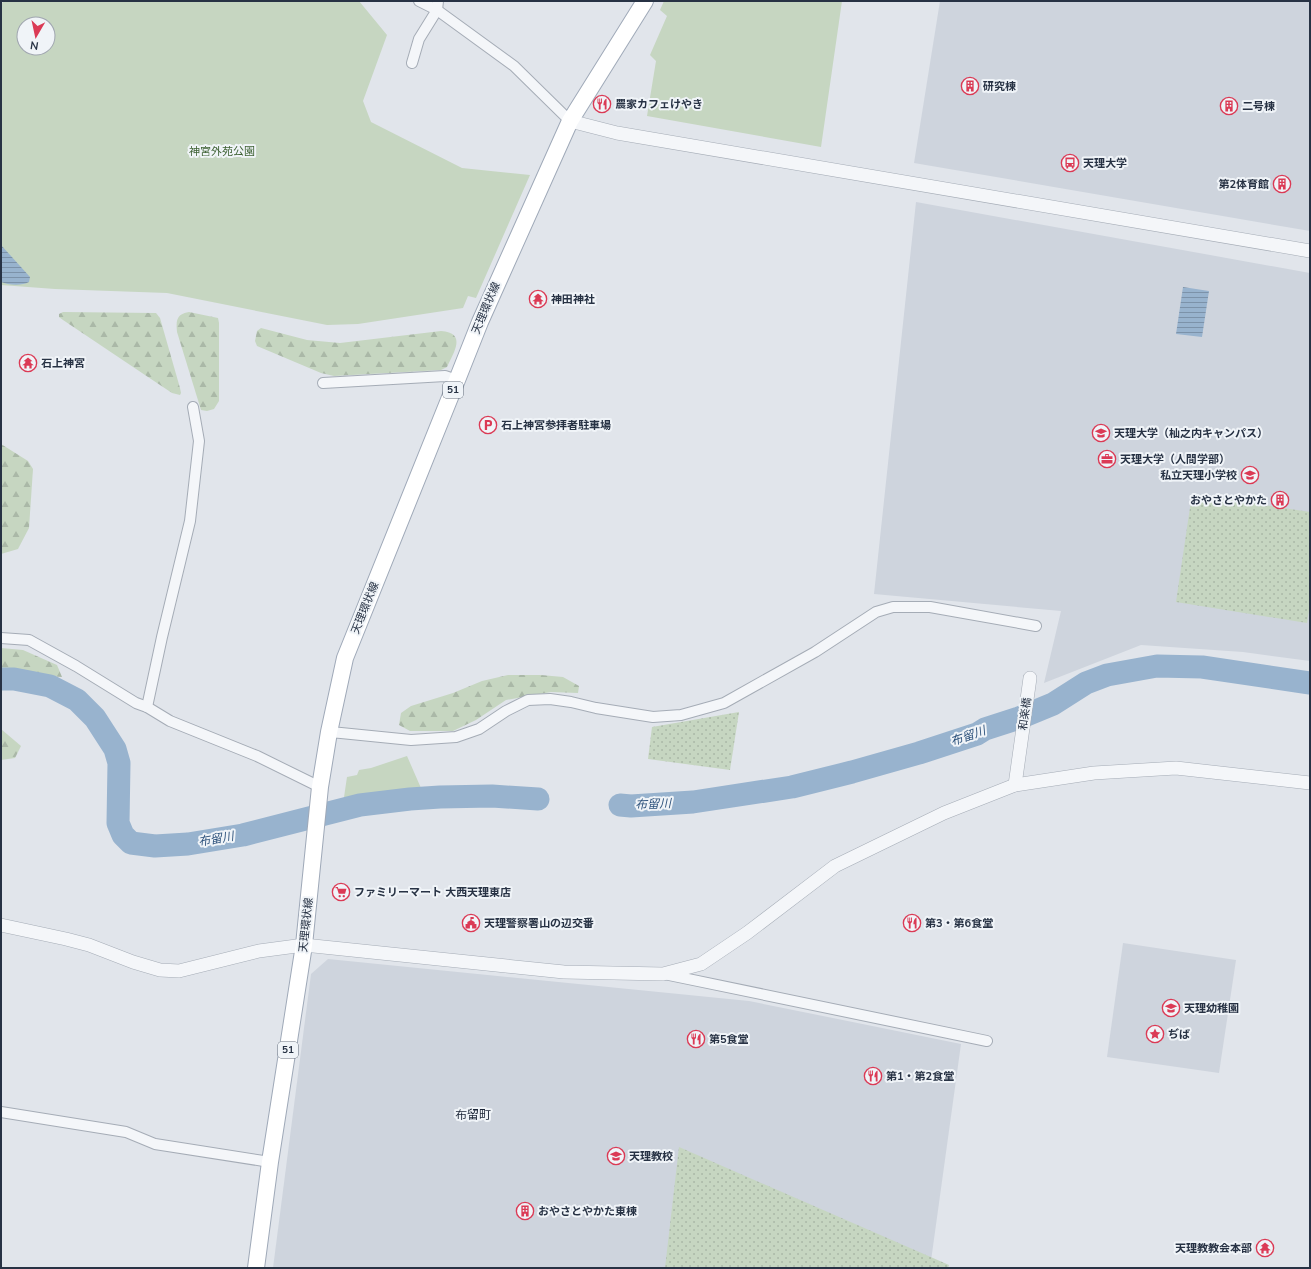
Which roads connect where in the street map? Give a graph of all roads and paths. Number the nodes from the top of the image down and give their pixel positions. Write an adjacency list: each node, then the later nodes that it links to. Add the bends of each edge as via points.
1 (419, 1): 3 (street)
2 (645, 1): 5 (main road, 天理環状線 / 51)
3 (437, 5): 4 (street, via 419,39); 5 (street, via 514,66)
4 (412, 63)
5 (570, 121): 6 (street, via 625,135); 7 (main road, 天理環状線 / 51, via 480,322)
6 (1310, 251)
7 (458, 380): 8 (street, via 445,376); 14 (main road, 天理環状線 / 51, via 345,658)
8 (323, 383)
9 (193, 407): 13 (street, via 199,441 190,521)
10 (1036, 626): 14 (street, via 930,607 893,607 876,612 815,652 724,703 682,714 653,717 550,698 528,700 479,729 456,737 410,740)
11 (1, 638): 13 (street, via 29,640)
12 (1030, 678): 16 (street, 和楽橋)
13 (147, 707): 17 (street, via 170,721 256,756)
14 (329, 732): 17 (main road, 天理環状線 / 51)
15 (1310, 783): 16 (street, via 1176,768 1094,773)
16 (1015, 785): 20 (street, via 944,814 835,866 747,933 701,964)
17 (319, 794): 19 (main road, 天理環状線 / 51)
18 (1, 925): 19 (street, via 89,945 160,970 179,971 259,951)
19 (304, 945): 20 (street, via 564,972); 23 (main road, 天理環状線 / 51)
20 (663, 974): 21 (street)
21 (988, 1041)
22 (1, 1112): 23 (street, via 126,1132 155,1144)
23 (270, 1162): 24 (main road, 天理環状線 / 51)
24 (256, 1268)

